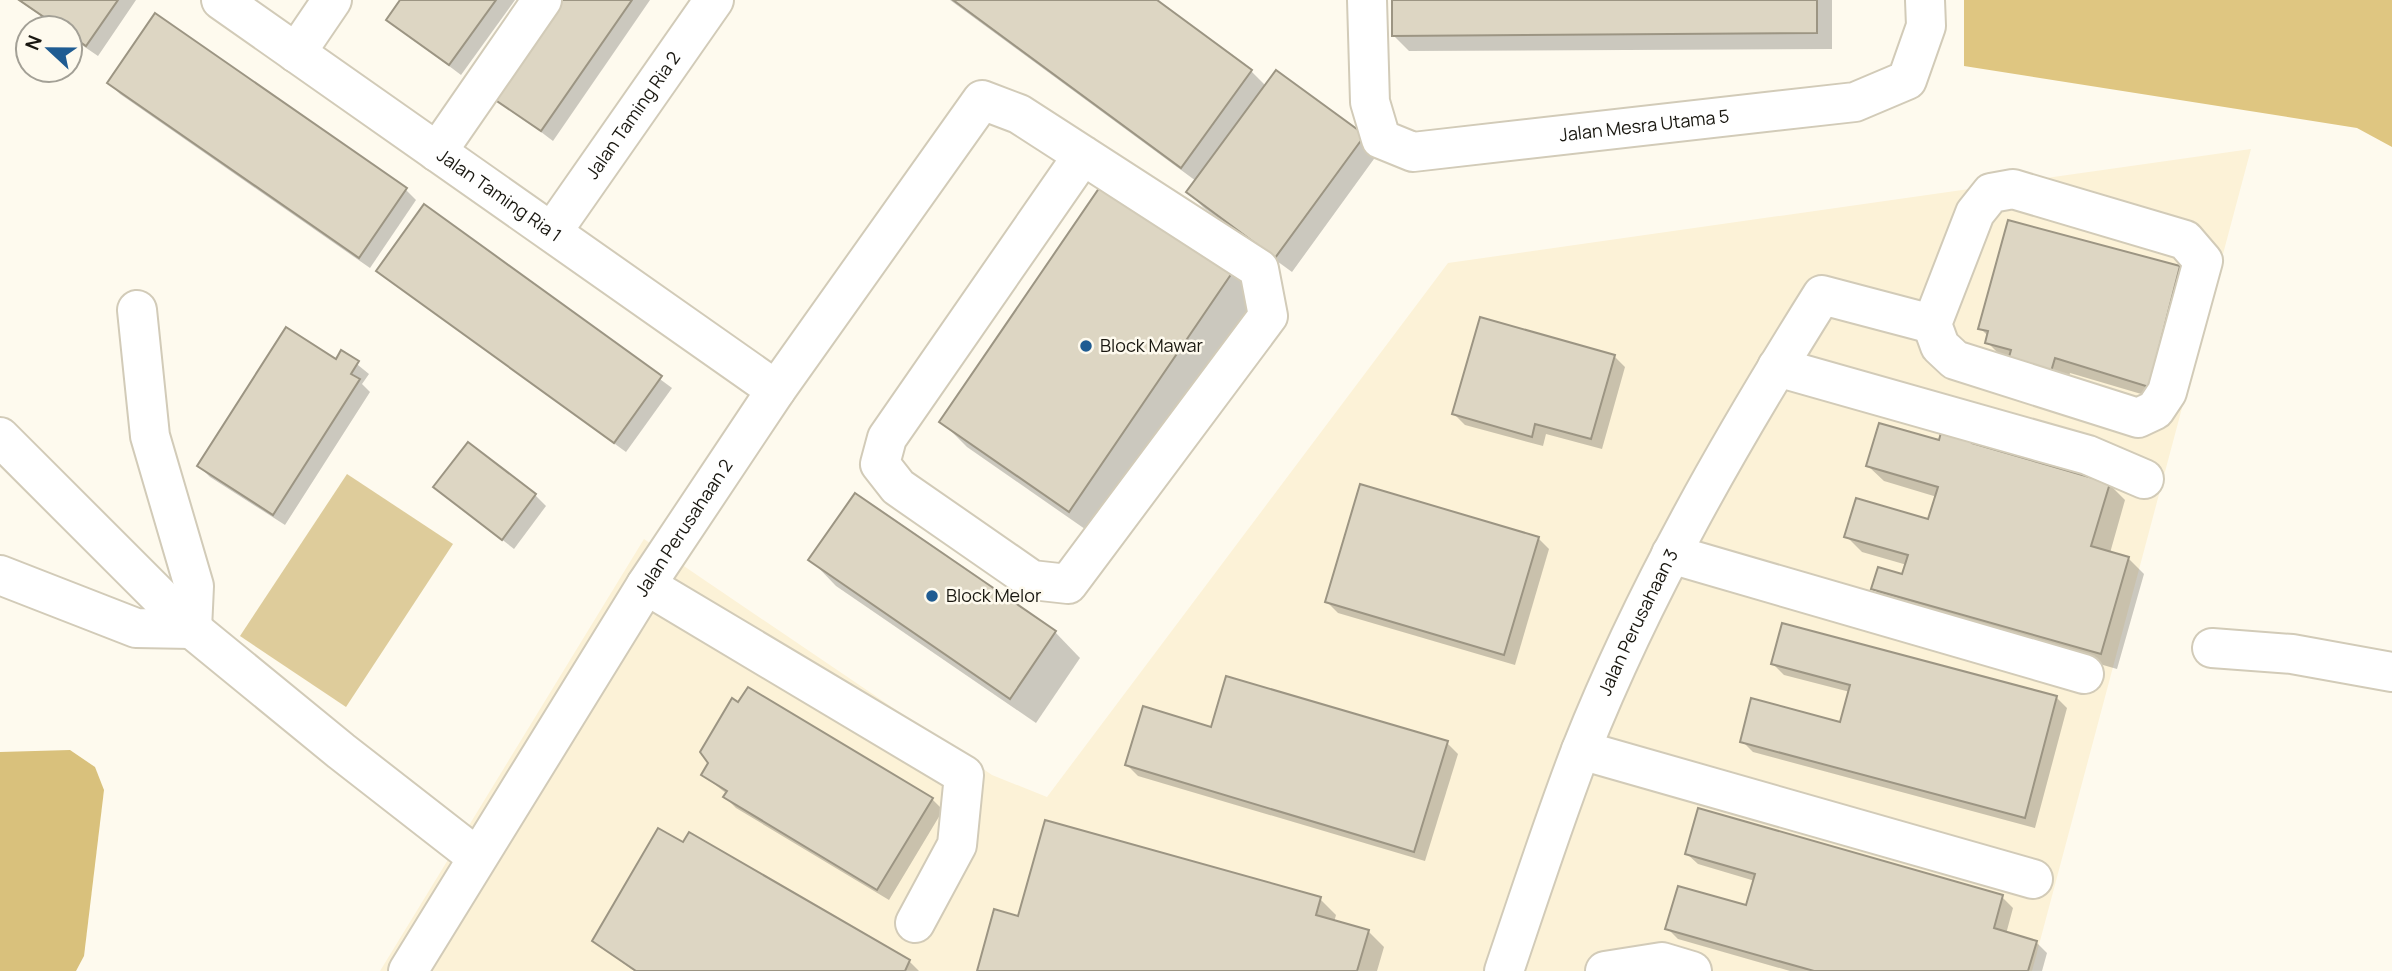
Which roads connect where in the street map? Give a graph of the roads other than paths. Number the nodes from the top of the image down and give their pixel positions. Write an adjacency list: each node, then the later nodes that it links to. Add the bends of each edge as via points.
1 (221, 0): 7 (street, Jalan Taming Ria 1)
2 (332, 0): 7 (street)
3 (541, 0): 8 (street)
4 (714, 0): 10 (street, Jalan Taming Ria 2)
5 (1367, 0): 6 (street, Jalan Mesra Utama 5, via 1370,102 1381,139 1413,152 1855,102 1907,80 1926,26)
6 (1925, 0)
7 (296, 53): 8 (street, Jalan Taming Ria 1)
8 (438, 152): 10 (street, Jalan Taming Ria 1)
9 (1083, 155): 9 (street, via 1259,269 1268,316 1068,584 1032,580 898,488 880,464 887,438); 14 (street, Jalan Perusahaan 2, via 1019,114 982,100)
10 (552, 232): 14 (street, Jalan Taming Ria 1)
11 (137, 310): 20 (street, via 150,436 194,586)
12 (1932, 324): 12 (street, via 1975,213 1991,193 2013,190 2185,240 2203,261 2167,392 2155,410 2138,418 1955,360 1940,346); 13 (street, Jalan Perusahaan 3, via 1822,295)
13 (1777, 367): 16 (street, via 2088,455); 17 (street, Jalan Perusahaan 3)
14 (776, 390): 19 (street, Jalan Perusahaan 2)
15 (0, 437): 20 (street)
16 (2144, 479)
17 (1671, 554): 23 (street); 24 (street, Jalan Perusahaan 3)
18 (0, 575): 20 (street, via 136,628)
19 (646, 585): 25 (street, Jalan Perusahaan 2); 27 (street, via 964,775 957,845)
20 (192, 629): 25 (street)
21 (2212, 648): 22 (street, via 2292,654)
22 (2392, 672)
23 (2084, 674)
24 (1581, 750): 26 (street); 29 (street, Jalan Perusahaan 3)
25 (477, 857): 28 (street, Jalan Perusahaan 2)
26 (2033, 879)
27 (915, 923)
28 (408, 971)
29 (1505, 971)
30 (1605, 971): 31 (street, via 1662,962)
31 (1692, 971)

